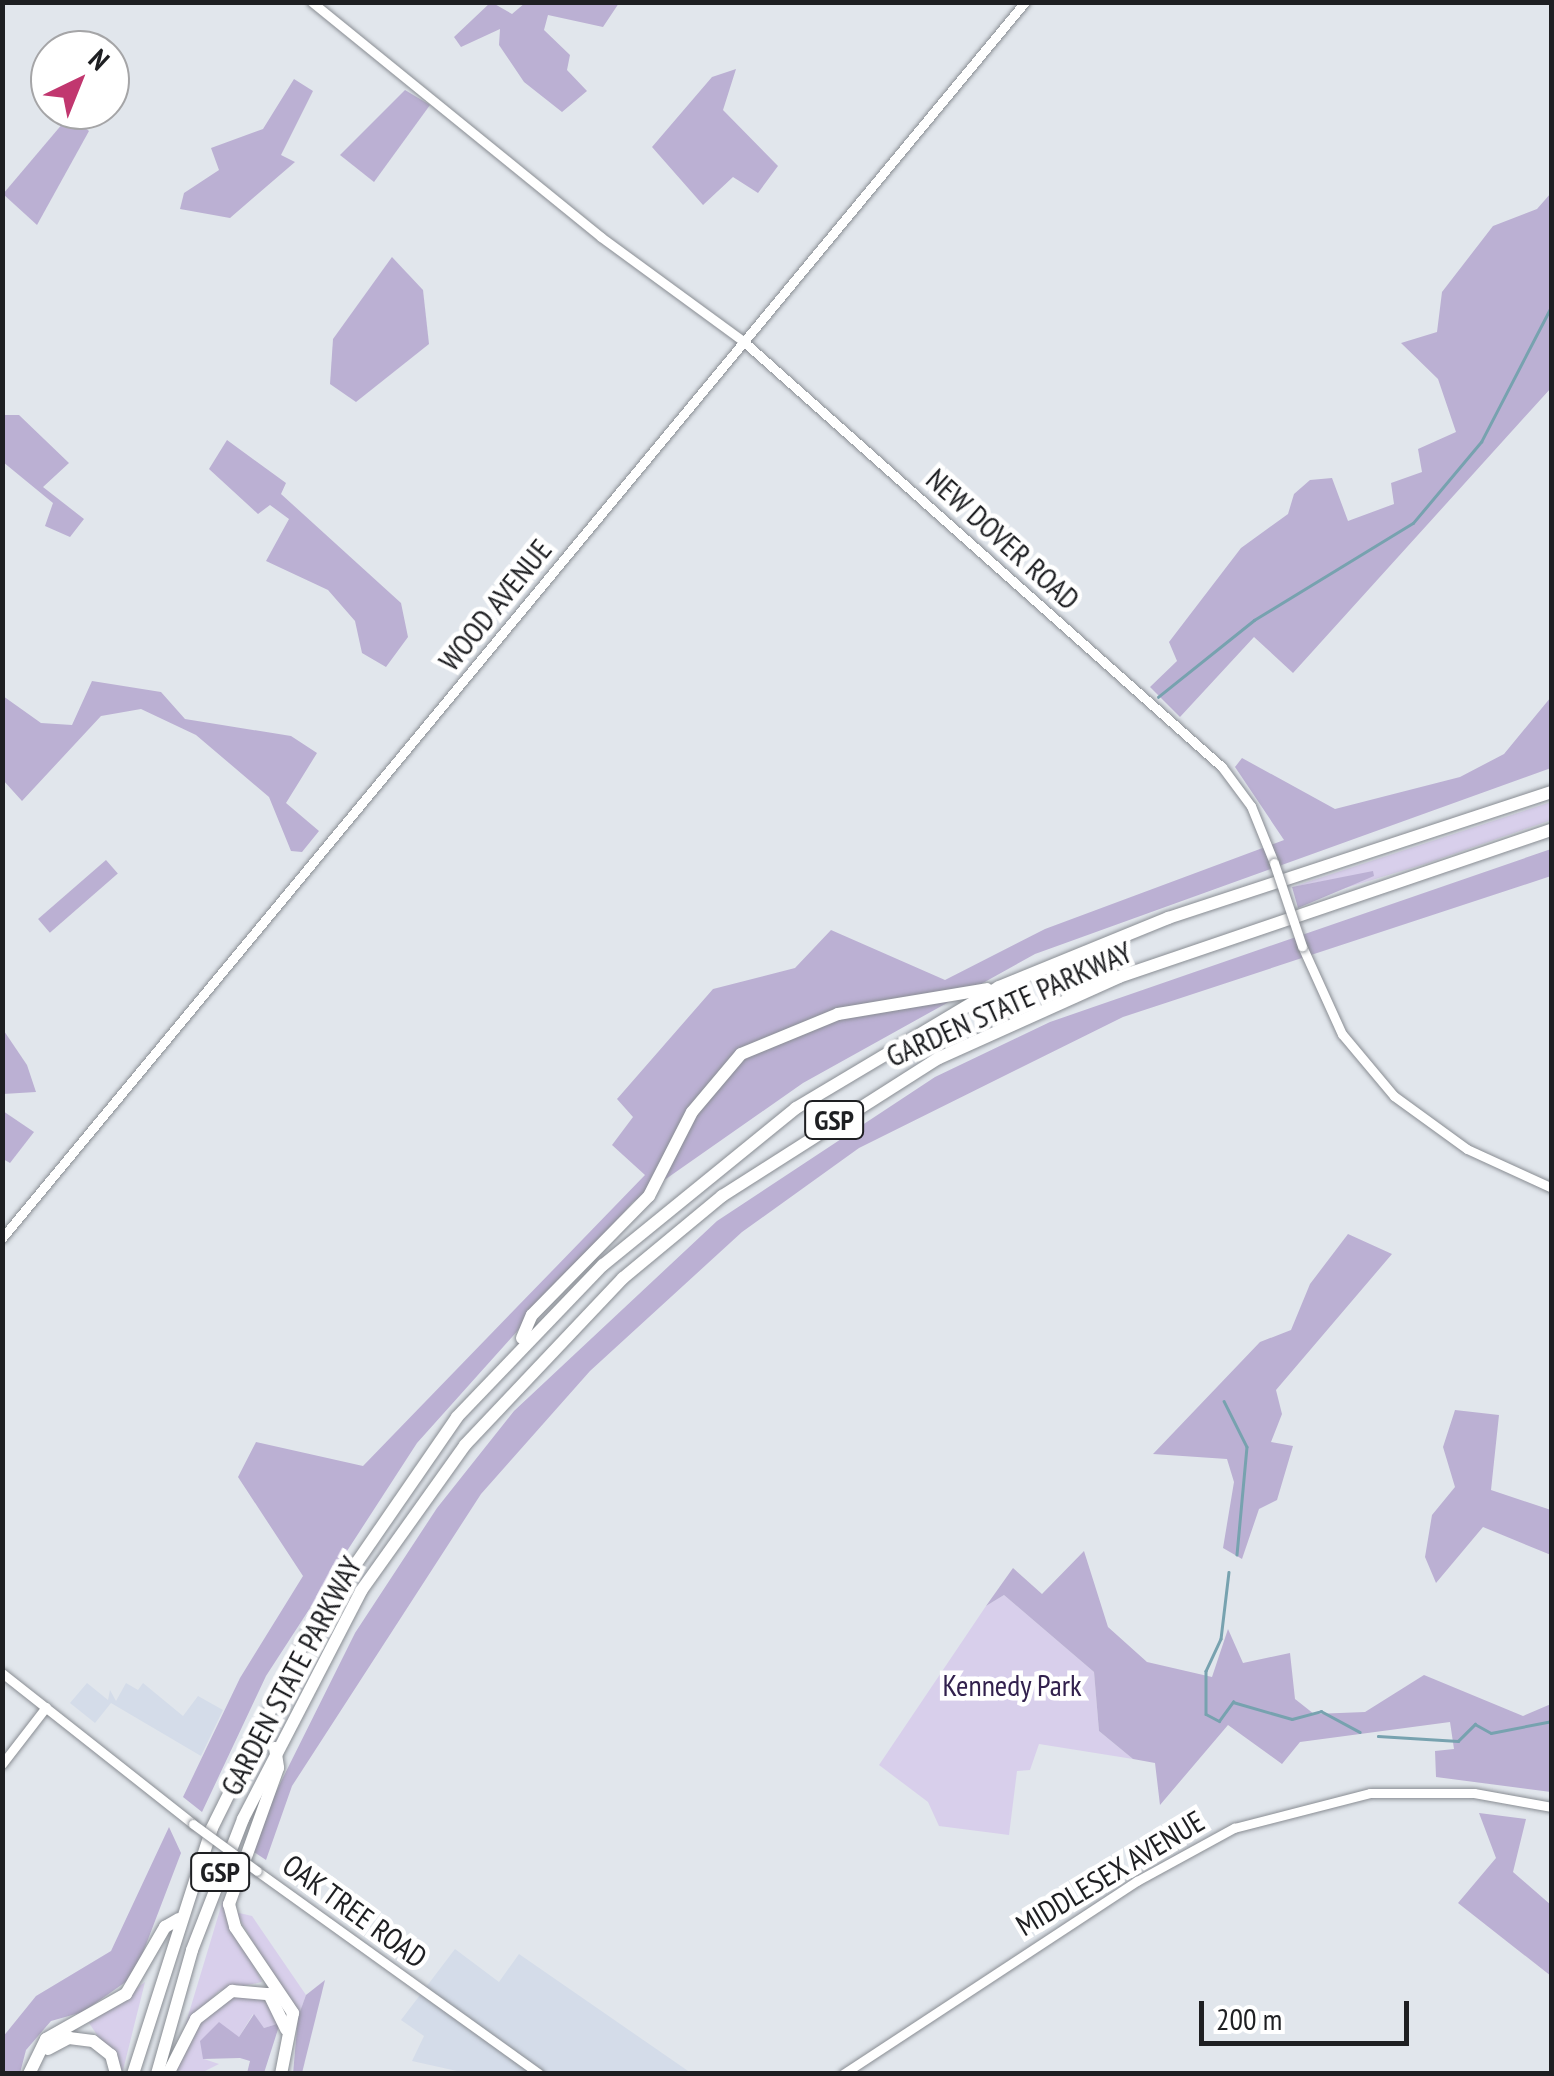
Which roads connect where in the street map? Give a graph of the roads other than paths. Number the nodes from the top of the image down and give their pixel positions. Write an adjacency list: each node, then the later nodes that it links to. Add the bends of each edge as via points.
1 (312, 2): 3 (street, NEW DOVER ROAD, via 601,237)
2 (1025, 2): 3 (street, WOOD AVENUE)
3 (743, 341): 7 (street, NEW DOVER ROAD, bridge, via 1222,766 1251,806 1342,1034 1394,1096 1467,1149); 8 (street, WOOD AVENUE)
4 (1552, 792): 6 (highway, GARDEN STATE PARKWAY / GSP, via 1168,918)
5 (1552, 830): 12 (highway, GARDEN STATE PARKWAY / GSP, via 1071,998 899,1080 722,1196 586,1313 465,1445 361,1591)
6 (1000, 987): 9 (highway, GARDEN STATE PARKWAY / GSP, via 796,1108 693,1188); 9 (highway, via 928,1005 838,1014 741,1054 692,1112 649,1196 532,1315)
7 (1552, 1188)
8 (2, 1238)
9 (520, 1344): 15 (highway, GARDEN STATE PARKWAY / GSP, via 425,1458 337,1585 212,1828)
10 (2, 1673): 11 (street, OAK TREE ROAD)
11 (46, 1707): 13 (street); 23 (street, OAK TREE ROAD, bridge, via 256,1871)
12 (275, 1748): 20 (highway, GARDEN STATE PARKWAY / GSP, via 209,1902); 22 (highway, via 278,1768 229,1904 235,1927 293,2013)
13 (2, 1764)
14 (1552, 1807): 24 (street, MIDDLESEX AVENUE, via 1474,1793 1370,1793 1234,1828 1170,1860)
15 (178, 1919): 16 (highway, via 164,1927 126,1994 46,2039); 19 (highway)
16 (28, 2074)
17 (36, 2074): 18 (highway, via 48,2049 75,2038 108,2050)
18 (116, 2074)
19 (133, 2074)
20 (156, 2074)
21 (168, 2074): 22 (highway, via 204,2009 246,1988 270,1994 284,2013)
22 (280, 2074)
23 (540, 2074)
24 (843, 2074)

